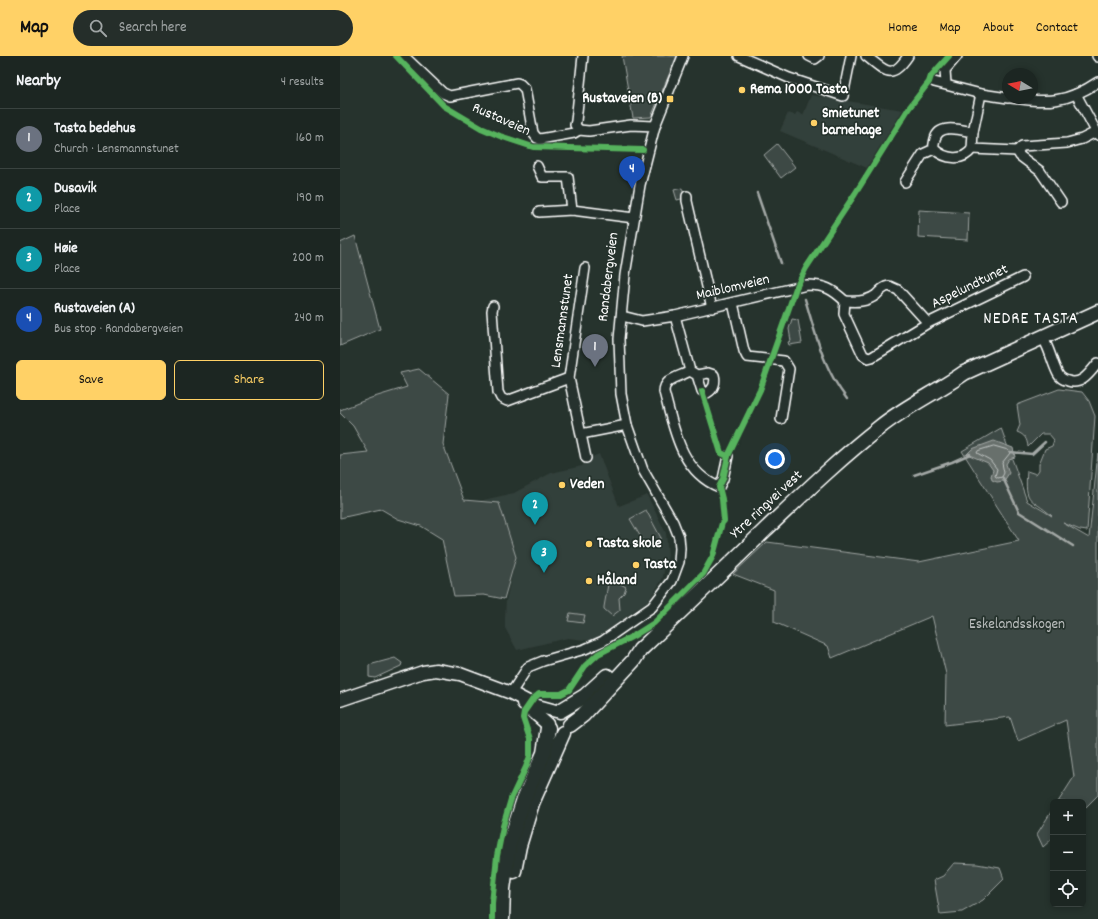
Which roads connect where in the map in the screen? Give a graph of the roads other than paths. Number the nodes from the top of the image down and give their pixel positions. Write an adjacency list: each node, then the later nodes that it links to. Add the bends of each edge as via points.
1 (404, 56): 19 (street, via 447,95 517,83 522,86 525,89 537,138 568,135)
2 (583, 56): 19 (street, via 576,121)
3 (683, 56): 18 (street, Randabergveien)
4 (740, 56): 7 (street, via 789,78 843,96)
5 (809, 56): 6 (street, via 815,59)
6 (819, 56)
7 (851, 56)
8 (866, 56): 9 (street, via 885,70 893,72)
9 (908, 56)
10 (957, 56): 13 (street, via 945,70)
11 (934, 82): 13 (street)
12 (1098, 82): 15 (street)
13 (946, 84): 14 (street)
14 (981, 94): 16 (street); 20 (street)
15 (1076, 94): 17 (street, via 1060,99); 21 (street)
16 (1002, 97)
17 (1038, 101)
18 (655, 126): 19 (street, via 631,125); 31 (street, Randabergveien)
19 (579, 130)
20 (973, 132): 22 (street); 23 (street, via 952,129 941,131 935,137)
21 (1097, 134): 24 (street, via 1067,143 1022,146)
22 (972, 148): 23 (street, via 958,158 942,155); 24 (street)
23 (934, 149): 26 (street, via 923,154)
24 (1017, 150): 28 (street, via 1020,156 1040,171)
25 (538, 166): 29 (street, via 542,177 568,177)
26 (905, 182)
27 (687, 196): 37 (street)
28 (1061, 202)
29 (572, 210): 30 (street); 31 (street)
30 (539, 212)
31 (634, 218): 39 (street, Randabergveien, via 625,275)
32 (585, 268): 44 (street, Lensmannstunet)
33 (1023, 277): 41 (street, Aspelundtunet)
34 (845, 301): 35 (street, Maiblomveien, via 833,290 819,285 807,285); 41 (street, Aspelundtunet, via 861,302 889,286 898,290); 41 (street, Aspelundtunet, via 844,314 863,355 868,358)
35 (733, 303): 37 (street, Maiblomveien); 46 (street, via 744,351 748,357 784,361 789,369)
36 (493, 306): 44 (street, Lensmannstunet, via 498,392 501,398 507,401)
37 (712, 308): 40 (street, Maiblomveien)
38 (1097, 314): 42 (highway); 45 (highway, via 970,370)
39 (622, 316): 40 (street, Maiblomveien, via 642,321); 47 (street, Randabergveien, via 619,369)
40 (675, 316): 49 (street, via 693,373 668,381 664,387 682,451 692,467 708,483 719,488)
41 (928, 323)
42 (1046, 344): 43 (street, via 1058,374 1068,382 1079,382 1084,379); 45 (highway)
43 (1098, 363)
44 (569, 378): 48 (street, Lensmannstunet)
45 (950, 383): 51 (highway, Ytre ringvei vest, via 880,426)
46 (781, 419)
47 (627, 425): 48 (street); 52 (street, Randabergveien, via 643,470 679,537 679,562 672,581 652,607 603,641 528,667)
48 (581, 434): 50 (street, Lensmannstunet)
49 (728, 456)
50 (586, 458)
51 (640, 650): 54 (highway, Ytre ringvei vest, via 628,656 585,696); 56 (highway, Ytre ringvei vest, via 583,715)
52 (511, 693): 53 (main road, via 460,674 436,670); 54 (main road, via 534,705); 55 (main road)
53 (340, 700)
54 (558, 711): 55 (highway, via 550,714); 56 (highway, via 567,714 569,718)
55 (547, 726): 56 (highway, via 556,734); 57 (highway, via 544,752 524,798 509,845)
56 (566, 729): 58 (highway, via 532,803 519,846)
57 (502, 919)
58 (507, 919)

